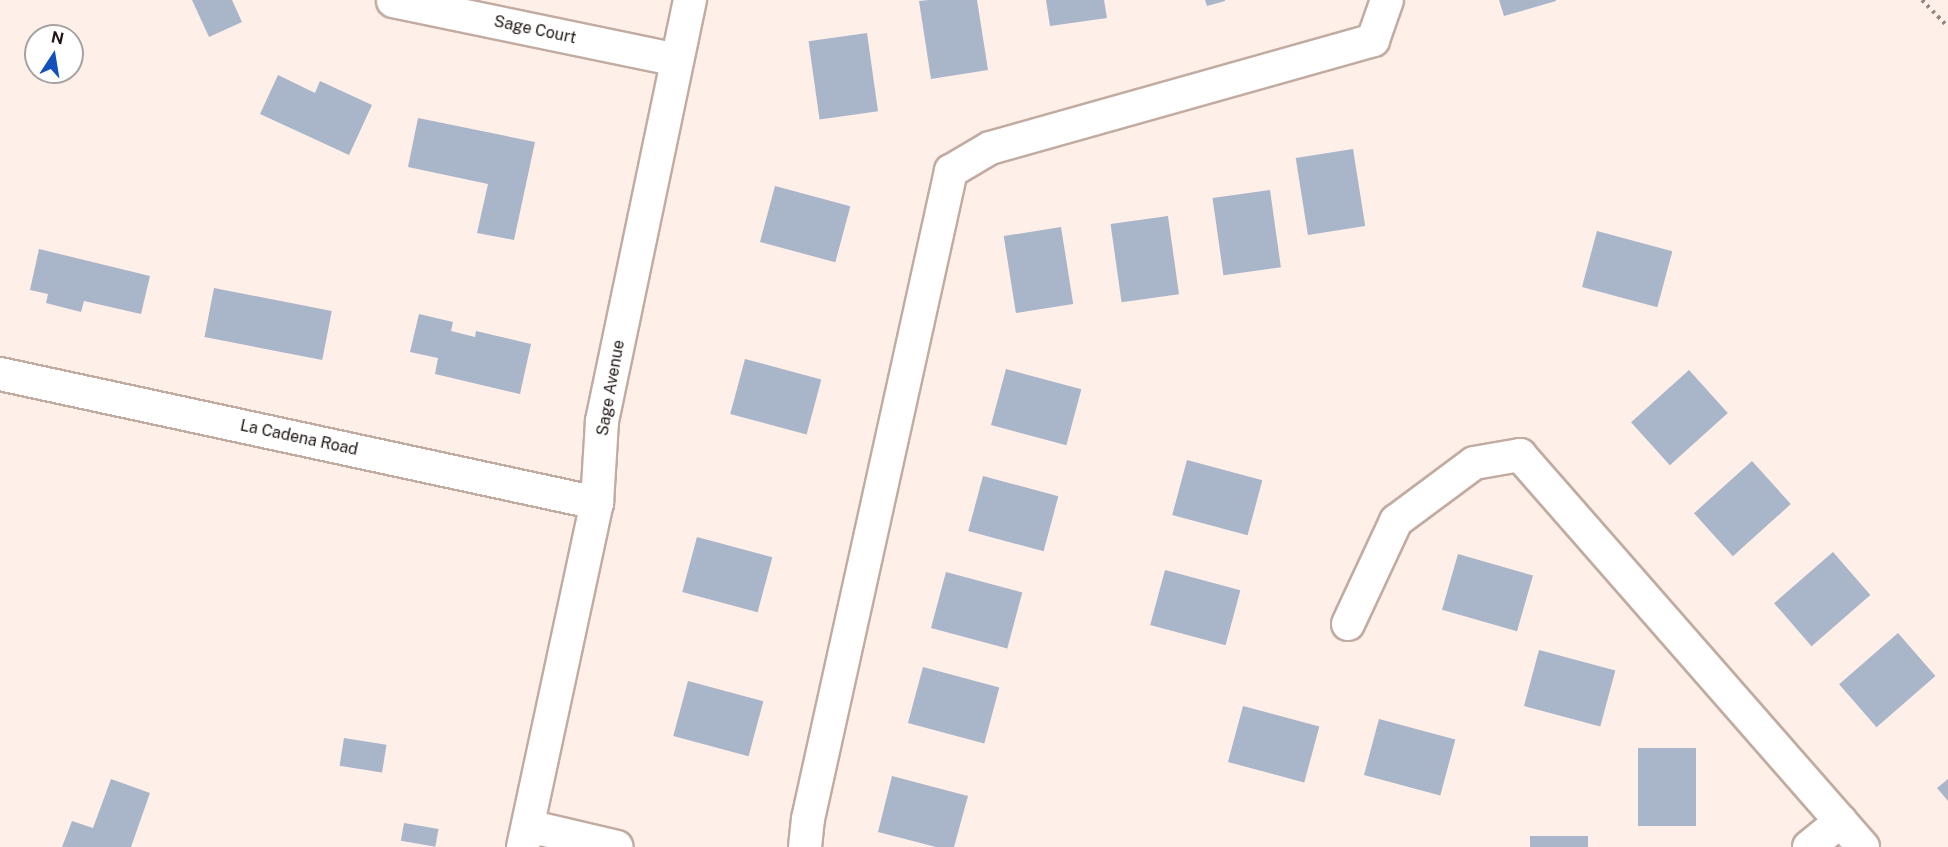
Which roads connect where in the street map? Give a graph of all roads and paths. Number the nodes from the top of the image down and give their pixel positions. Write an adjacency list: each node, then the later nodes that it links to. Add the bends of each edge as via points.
1 (690, 0): 6 (street, Sage Avenue)
2 (1387, 0): 13 (street, via 1373,40 990,148 951,171)
3 (1922, 0): 5 (path)
4 (393, 1): 6 (street, Sage Court)
5 (1948, 27)
6 (677, 60): 8 (street, Sage Avenue, via 602,421)
7 (0, 374): 8 (street, La Cadena Road)
8 (597, 503): 11 (street, Sage Avenue)
9 (1347, 624): 10 (street, via 1396,520 1474,463 1520,455)
10 (1840, 821): 14 (street); 15 (street)
11 (525, 836): 12 (street)
12 (617, 847)
13 (805, 847)
14 (1809, 847)
15 (1863, 847)

